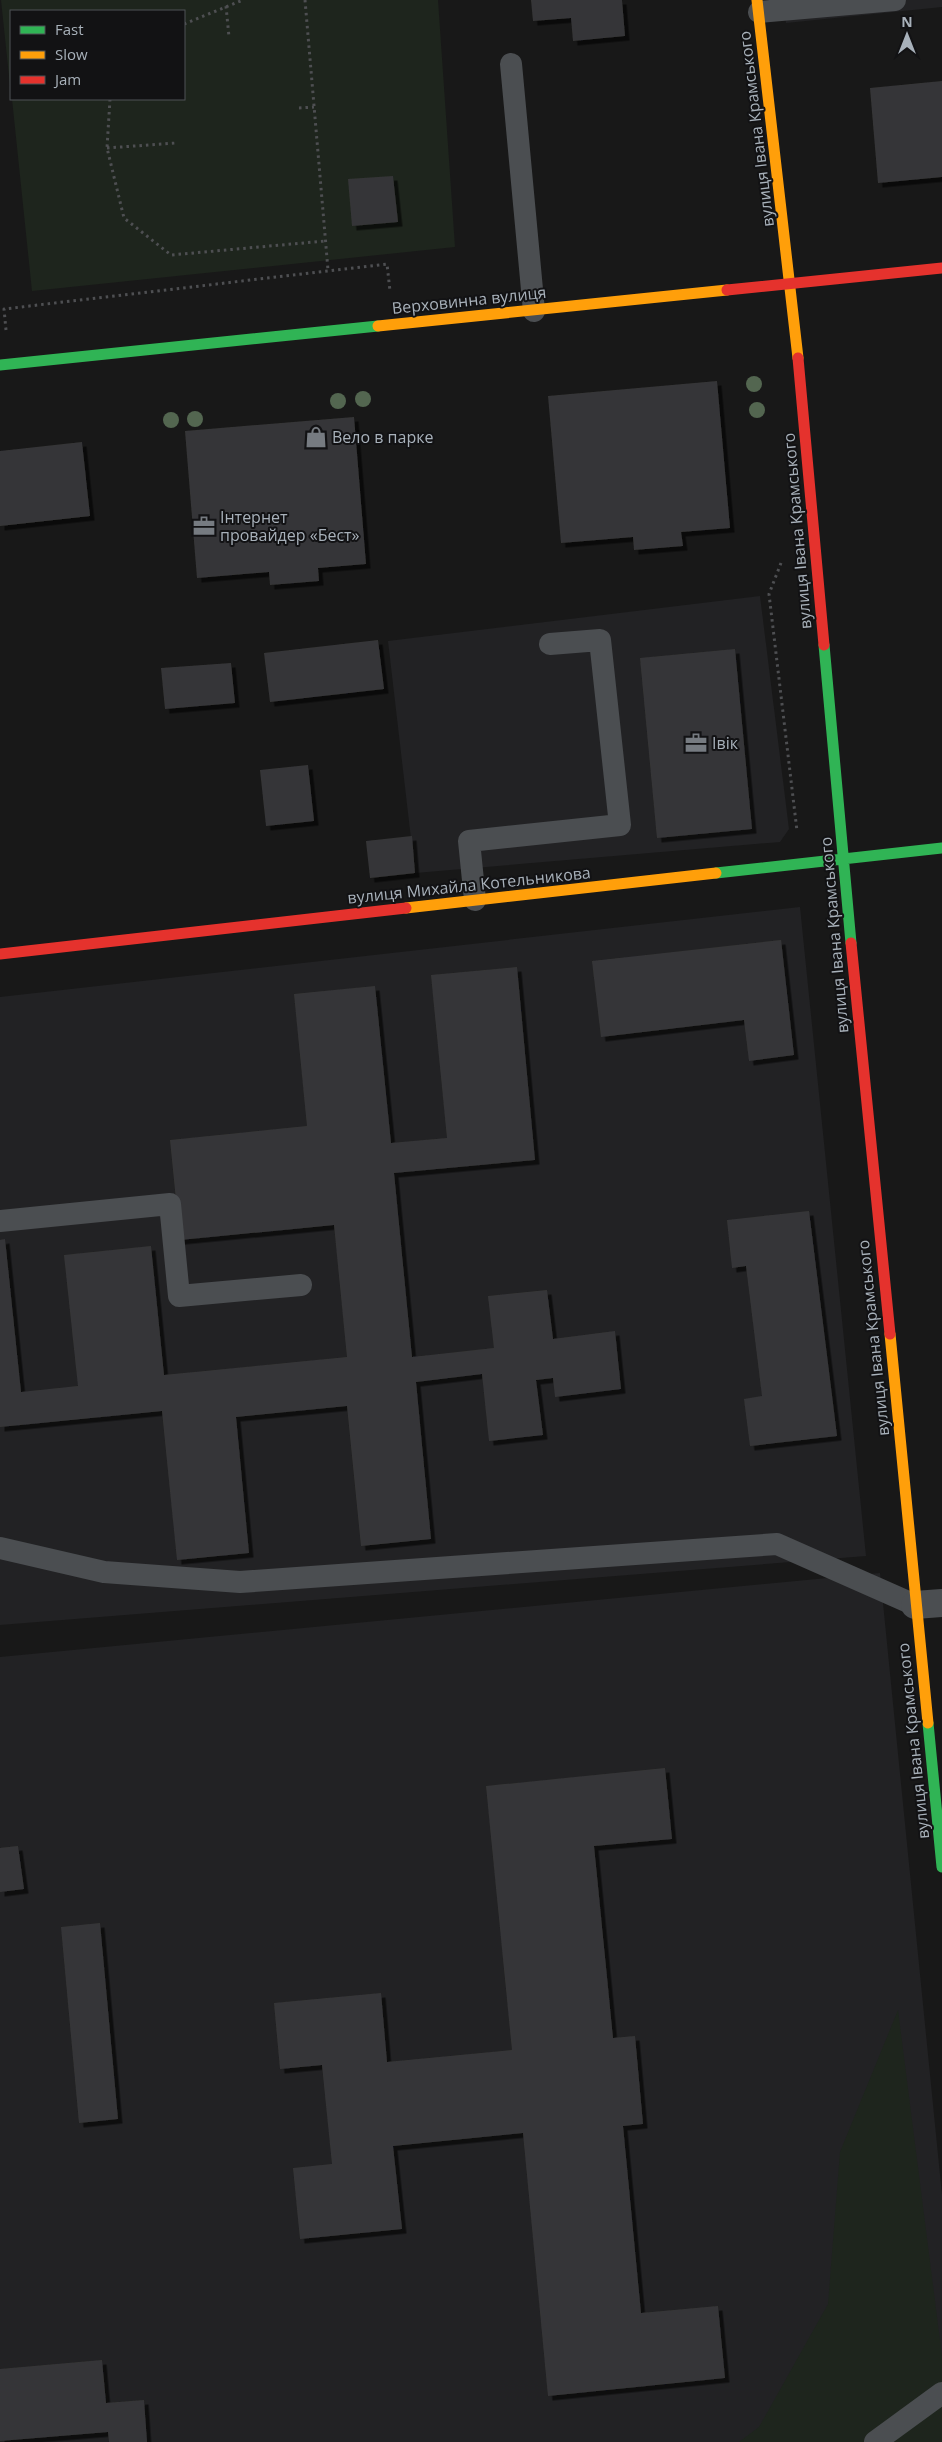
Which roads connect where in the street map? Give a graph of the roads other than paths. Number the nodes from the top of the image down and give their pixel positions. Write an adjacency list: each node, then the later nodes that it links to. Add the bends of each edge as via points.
1 (895, 0): 2 (lane)
2 (758, 6): 5 (street, вулиця Івана Крамського)
3 (511, 64): 6 (lane)
4 (942, 268): 5 (street, Верховинна вулиця)
5 (791, 285): 6 (street, Верховинна вулиця); 10 (street, вулиця Івана Крамського)
6 (534, 311): 7 (street, Верховинна вулиця)
7 (0, 365)
8 (550, 644): 11 (lane, via 600,640 620,825 469,841)
9 (942, 848): 10 (street, вулиця Михайла Котельникова)
10 (843, 859): 11 (street, вулиця Михайла Котельникова); 17 (street, вулиця Івана Крамського)
11 (475, 900): 12 (street, вулиця Михайла Котельникова)
12 (0, 954)
13 (0, 1221): 14 (lane, via 170,1204 179,1296)
14 (301, 1285)
15 (0, 1548): 17 (lane, via 104,1572 240,1582 777,1544)
16 (942, 1603): 17 (street)
17 (915, 1605): 18 (street, вулиця Івана Крамського)
18 (942, 1867)
19 (942, 2393): 20 (lane)
20 (875, 2442)

